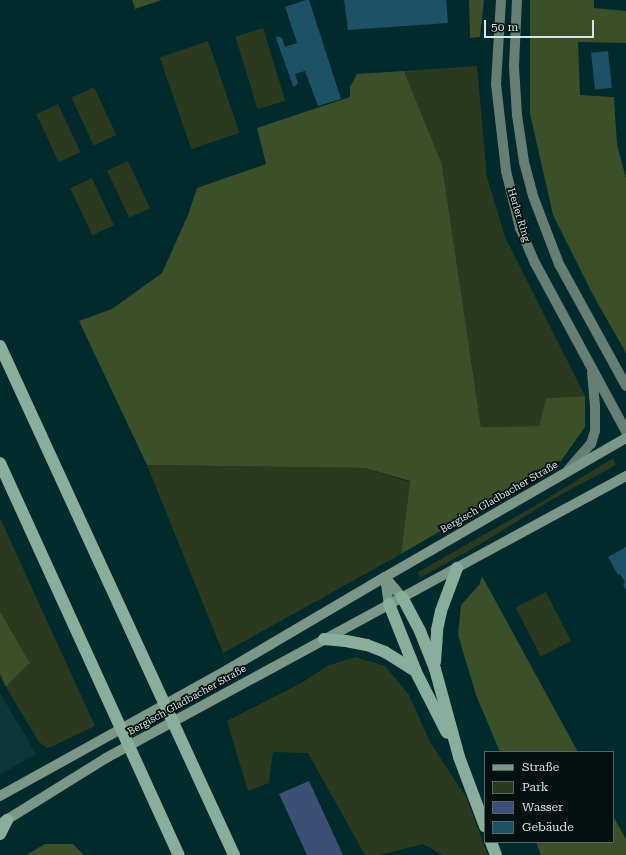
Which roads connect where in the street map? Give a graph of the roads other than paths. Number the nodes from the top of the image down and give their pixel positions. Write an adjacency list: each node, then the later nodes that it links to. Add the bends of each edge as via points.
1 (501, 0): 4 (main road, Herler Ring, via 496,84 500,130 520,228 535,263)
2 (517, 0): 5 (main road, Herler Ring, via 514,67 517,115 531,189 559,264)
3 (0, 346): 26 (highway)
4 (592, 368): 7 (main road, Herler Ring); 10 (main road, via 595,431 591,444)
5 (622, 375): 6 (main road, Herler Ring)
6 (626, 386)
7 (626, 431)
8 (626, 438): 10 (main road, Bergisch Gladbacher Straße)
9 (0, 463): 25 (highway)
10 (567, 472): 13 (main road, Bergisch Gladbacher Straße)
11 (626, 476): 12 (main road, Bergisch Gladbacher Straße)
12 (457, 568): 14 (main road, Bergisch Gladbacher Straße); 17 (highway, via 441,611 437,630)
13 (385, 577): 14 (main road); 15 (main road); 20 (main road, Bergisch Gladbacher Straße, via 189,691)
14 (402, 597): 15 (main road, Bergisch Gladbacher Straße); 17 (highway, via 420,631)
15 (389, 604): 16 (main road, Bergisch Gladbacher Straße); 18 (highway)
16 (324, 639): 18 (highway, via 368,645 385,652); 21 (main road, Bergisch Gladbacher Straße, via 106,758)
17 (435, 669): 19 (highway)
18 (416, 672): 19 (highway)
19 (459, 757): 22 (highway)
20 (0, 796)
21 (4, 822): 23 (highway)
22 (484, 823)
23 (0, 834)
24 (491, 843): 27 (highway)
25 (179, 855)
26 (234, 855)
27 (496, 855)

